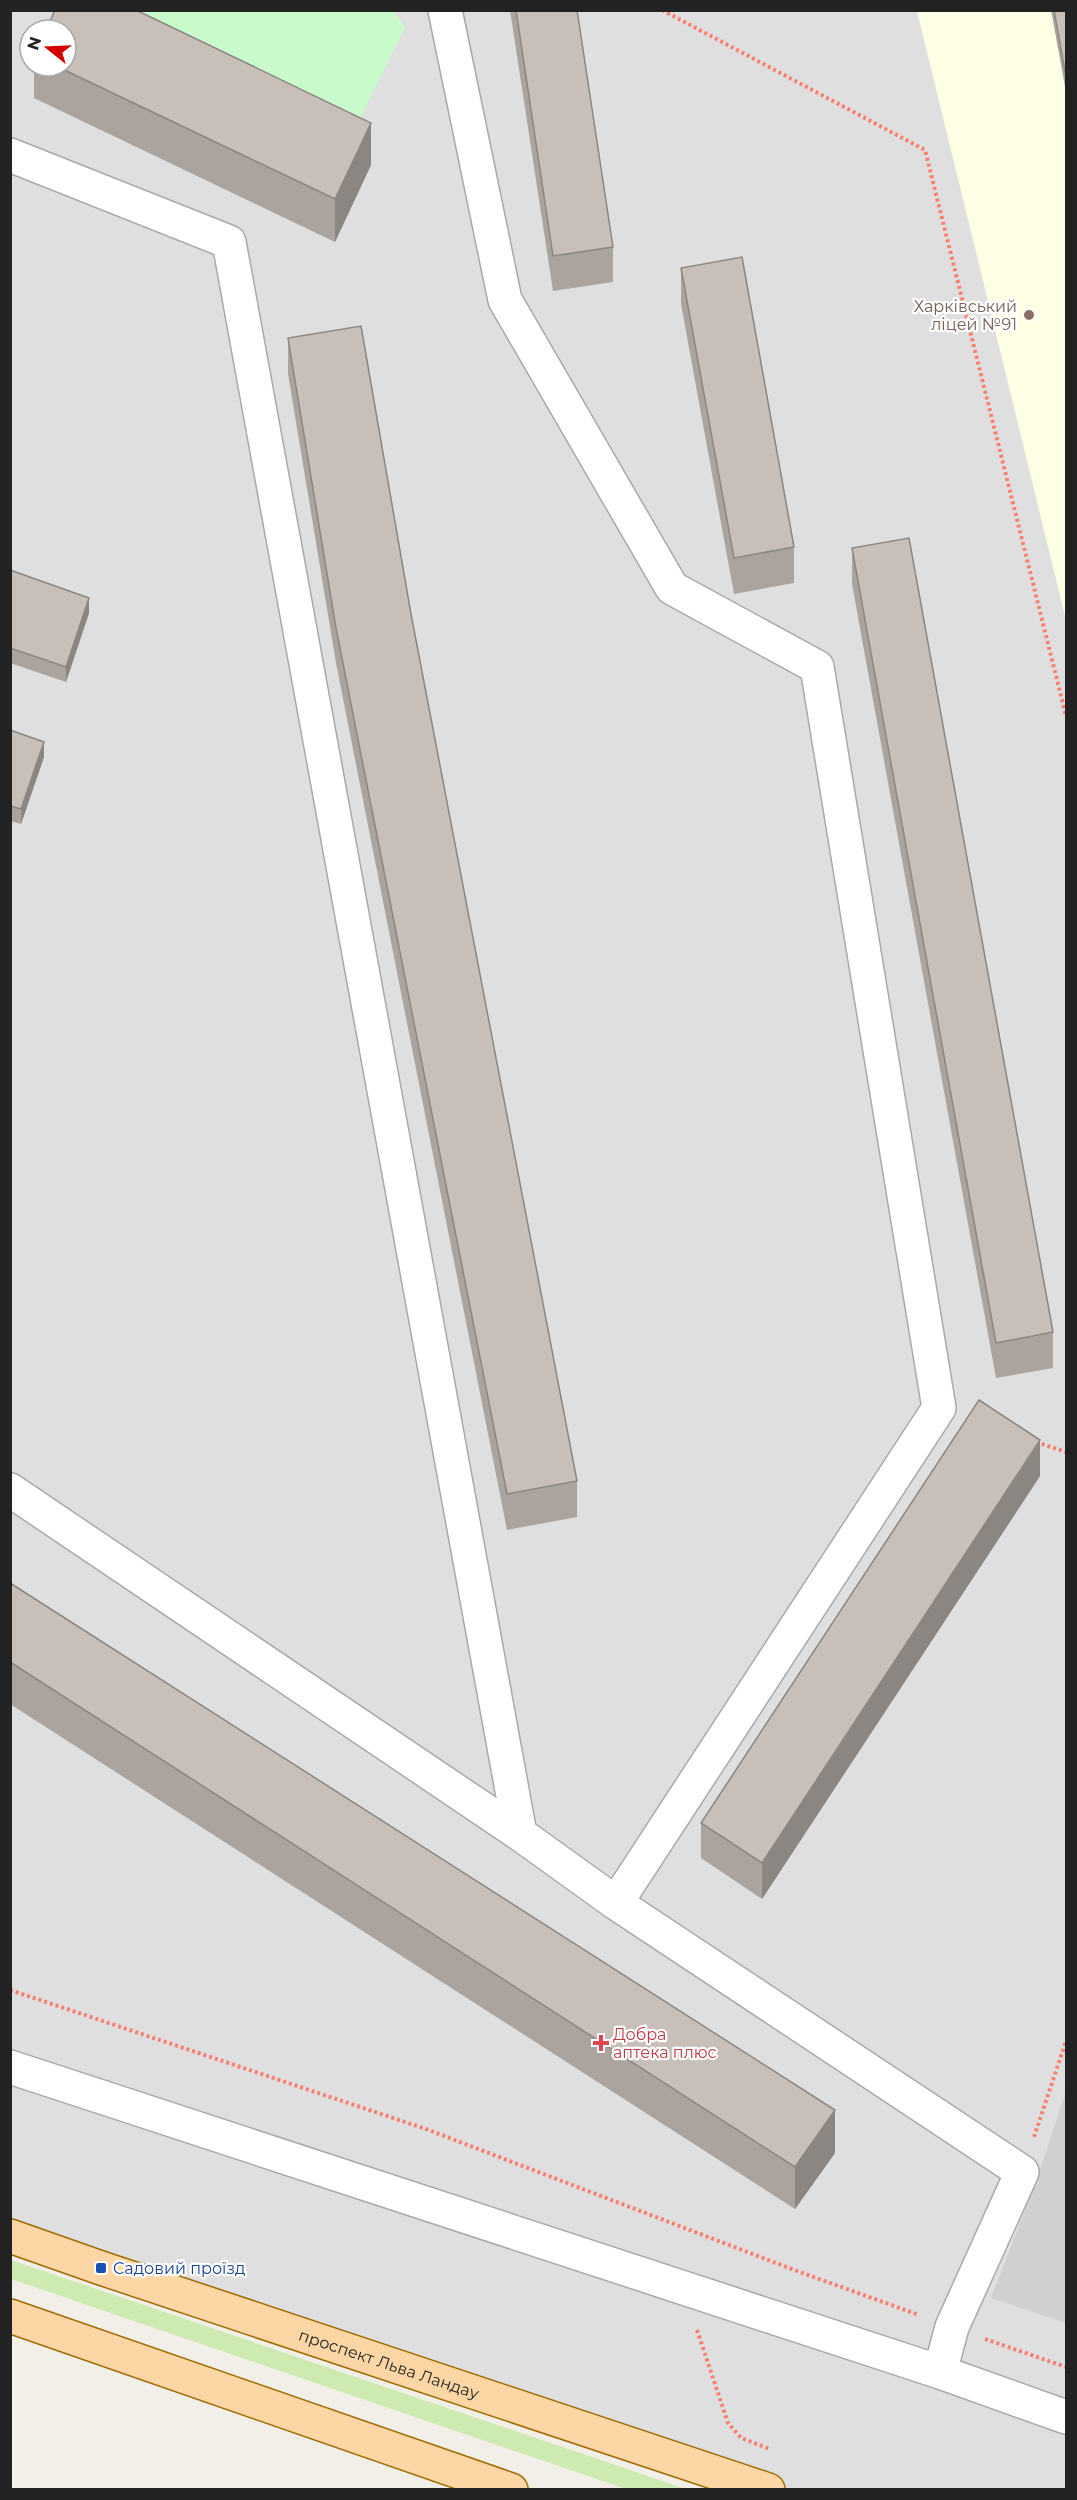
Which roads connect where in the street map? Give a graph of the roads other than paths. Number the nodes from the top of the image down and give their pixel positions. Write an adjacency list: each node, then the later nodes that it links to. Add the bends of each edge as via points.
1 (445, 10): 5 (lane, via 505,300 672,588 817,667 939,1408)
2 (10, 155): 4 (lane, via 229,242)
3 (10, 1490): 4 (lane)
4 (520, 1834): 5 (lane)
5 (616, 1903): 9 (lane, via 1022,2172 952,2327)
6 (10, 2067): 9 (lane)
7 (10, 2236): 12 (main road, проспект Льва Ландау)
8 (10, 2316): 11 (main road)
9 (940, 2372): 10 (lane)
10 (1066, 2417)
11 (511, 2490)
12 (768, 2490)

